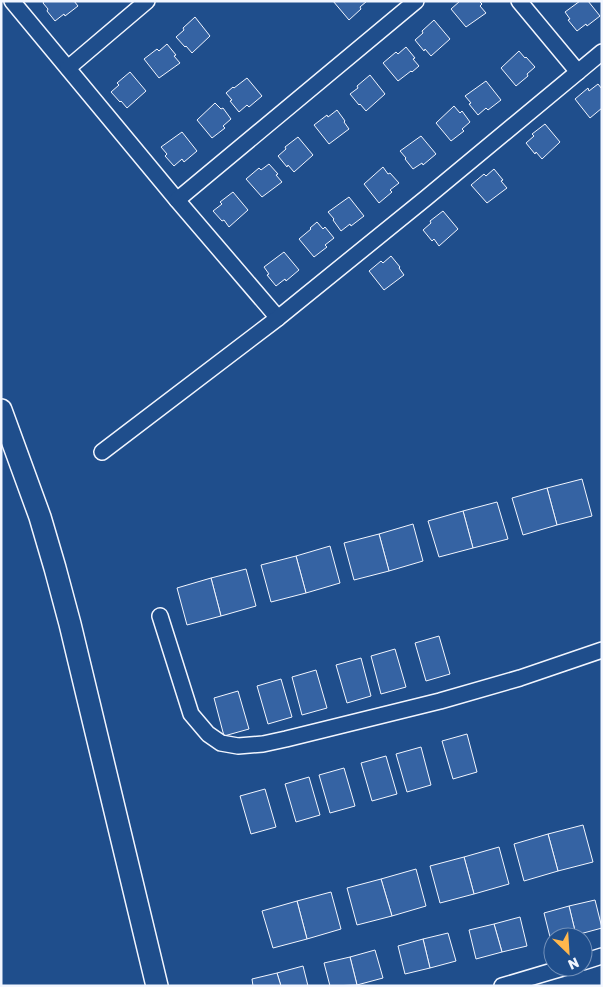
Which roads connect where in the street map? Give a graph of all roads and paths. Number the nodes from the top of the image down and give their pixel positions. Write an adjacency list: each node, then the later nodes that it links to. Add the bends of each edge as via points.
1 (12, 1): 6 (street)
2 (147, 1): 6 (street)
3 (416, 1): 8 (street)
4 (519, 1): 7 (street)
5 (602, 52): 7 (street)
6 (68, 68): 8 (street)
7 (578, 72): 9 (street)
8 (178, 200): 9 (street)
9 (278, 318): 11 (street)
10 (1, 410): 16 (street, via 55,568)
11 (102, 452)
12 (160, 616): 13 (street, via 191,714 208,734 221,742 238,746 286,740 440,701)
13 (602, 650)
14 (543, 976): 15 (street)
15 (525, 983): 17 (street)
16 (157, 986)
17 (502, 986)

